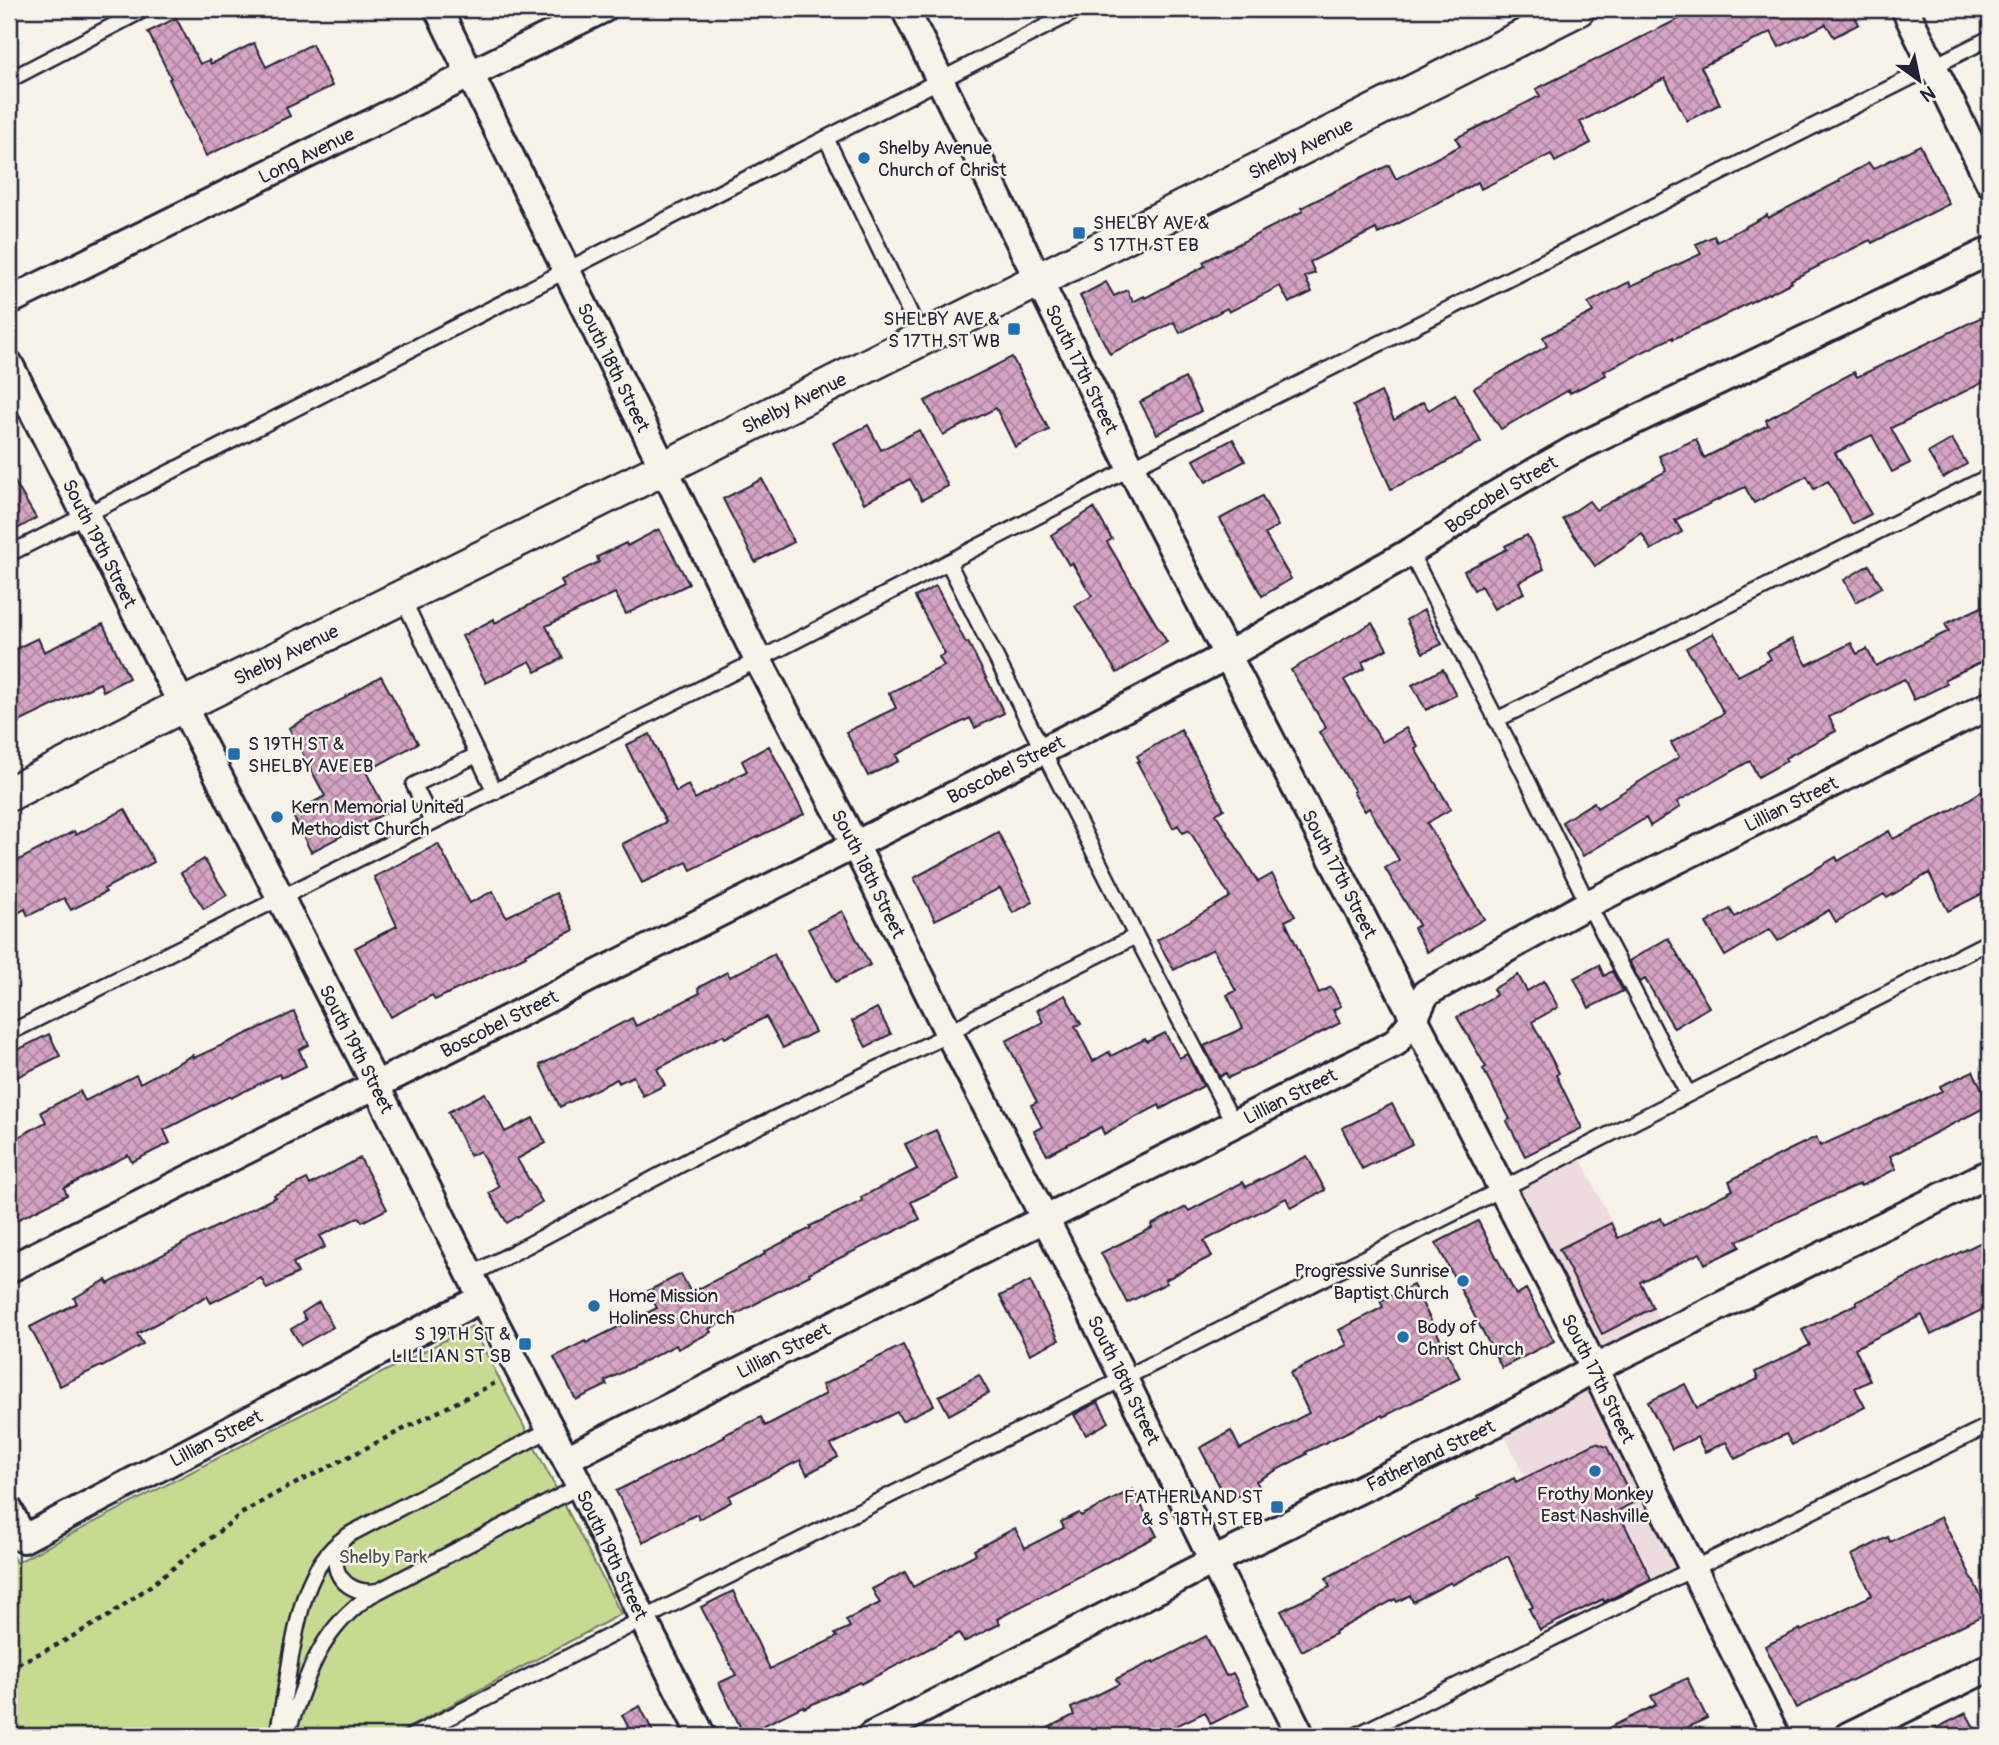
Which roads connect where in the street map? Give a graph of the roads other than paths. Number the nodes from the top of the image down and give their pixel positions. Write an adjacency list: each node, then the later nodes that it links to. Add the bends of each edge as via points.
1 (145, 9): 12 (lane)
2 (438, 9): 10 (street, South 18th Street)
3 (603, 9): 10 (street, Long Avenue)
4 (905, 9): 11 (street, South 17th Street)
5 (1080, 9): 11 (lane)
6 (1578, 9): 17 (street, Shelby Avenue)
7 (1910, 10): 9 (street)
8 (1990, 38): 9 (lane)
9 (1934, 65): 14 (street); 22 (lane)
10 (470, 74): 16 (street, South 18th Street); 18 (street, Long Avenue)
11 (940, 79): 13 (lane); 17 (street, South 17th Street)
12 (9, 80)
13 (826, 138): 16 (lane); 19 (lane)
14 (1990, 183)
15 (1990, 251): 25 (street, Boscobel Street, via 1573,450 1481,503)
16 (567, 270): 21 (street, South 18th Street); 24 (lane)
17 (1038, 279): 19 (street, Shelby Avenue); 22 (street, South 17th Street)
18 (9, 301)
19 (922, 338): 21 (street, Shelby Avenue)
20 (9, 364): 24 (street, South 19th Street)
21 (664, 468): 28 (street, Shelby Avenue); 30 (street, South 18th Street)
22 (1131, 468): 27 (lane); 29 (street, South 17th Street)
23 (1990, 476): 33 (lane)
24 (86, 516): 26 (lane); 31 (street, South 19th Street)
25 (1410, 552): 29 (street, Boscobel Street); 33 (lane)
26 (9, 554)
27 (948, 562): 30 (lane); 34 (lane)
28 (402, 597): 31 (street, Shelby Avenue); 35 (lane)
29 (1226, 656): 34 (street, Boscobel Street); 44 (street, South 17th Street)
30 (758, 660): 36 (lane); 39 (street, South 18th Street)
31 (183, 705): 37 (street, Shelby Avenue); 40 (street, South 19th Street)
32 (1990, 705): 41 (street, Lillian Street)
33 (1496, 720): 41 (lane)
34 (1044, 750): 39 (street, Boscobel Street); 42 (lane)
35 (477, 755): 36 (lane); 38 (lane, via 414,785)
36 (495, 792): 38 (lane)
37 (9, 794)
38 (432, 822): 40 (lane)
39 (855, 845): 46 (street, South 18th Street); 47 (street, Boscobel Street)
40 (281, 897): 45 (lane); 47 (street, South 19th Street)
41 (1588, 904): 44 (street, Lillian Street, via 1426,993); 48 (lane)
42 (1136, 936): 46 (lane); 49 (lane)
43 (1990, 941): 48 (lane)
44 (1414, 1019): 49 (street, Lillian Street, via 1395,1043); 51 (street, South 17th Street)
45 (9, 1033)
46 (949, 1034): 52 (street, South 18th Street); 54 (lane, via 695,1157)
47 (376, 1086): 53 (street, Boscobel Street); 54 (street, South 19th Street)
48 (1688, 1094): 51 (lane)
49 (1234, 1124): 52 (street, Lillian Street)
50 (1990, 1173): 55 (street, Fatherland Street)
51 (1503, 1189): 55 (street, South 17th Street); 56 (lane)
52 (1046, 1219): 56 (street, South 18th Street); 59 (street, Lillian Street)
53 (9, 1269)
54 (476, 1286): 58 (street, South 19th Street); 61 (street, Lillian Street, via 23,1538)
55 (1595, 1368): 63 (street, Fatherland Street, via 1497,1422); 64 (street, South 17th Street)
56 (1125, 1378): 63 (street, South 18th Street); 66 (lane)
57 (1990, 1425): 64 (lane)
58 (551, 1429): 59 (street, South 19th Street); 62 (lane)
59 (566, 1459): 60 (street, South 19th Street)
60 (580, 1486): 65 (lane); 66 (street, South 19th Street)
61 (9, 1510)
62 (352, 1534): 65 (lane, via 337,1550 340,1577 362,1592); 68 (lane, via 328,1554 304,1596)
63 (1213, 1562): 72 (street, Fatherland Street); 73 (street, South 18th Street)
64 (1694, 1568): 74 (lane); 75 (street, South 17th Street)
65 (385, 1588): 69 (lane, via 345,1615 325,1639)
66 (643, 1619): 70 (lane); 71 (street, South 19th Street)
67 (1990, 1667): 76 (street)
68 (277, 1736)
69 (286, 1736)
70 (412, 1736)
71 (702, 1736)
72 (871, 1736)
73 (1301, 1736)
74 (1355, 1736)
75 (1776, 1736)
76 (1848, 1736)

